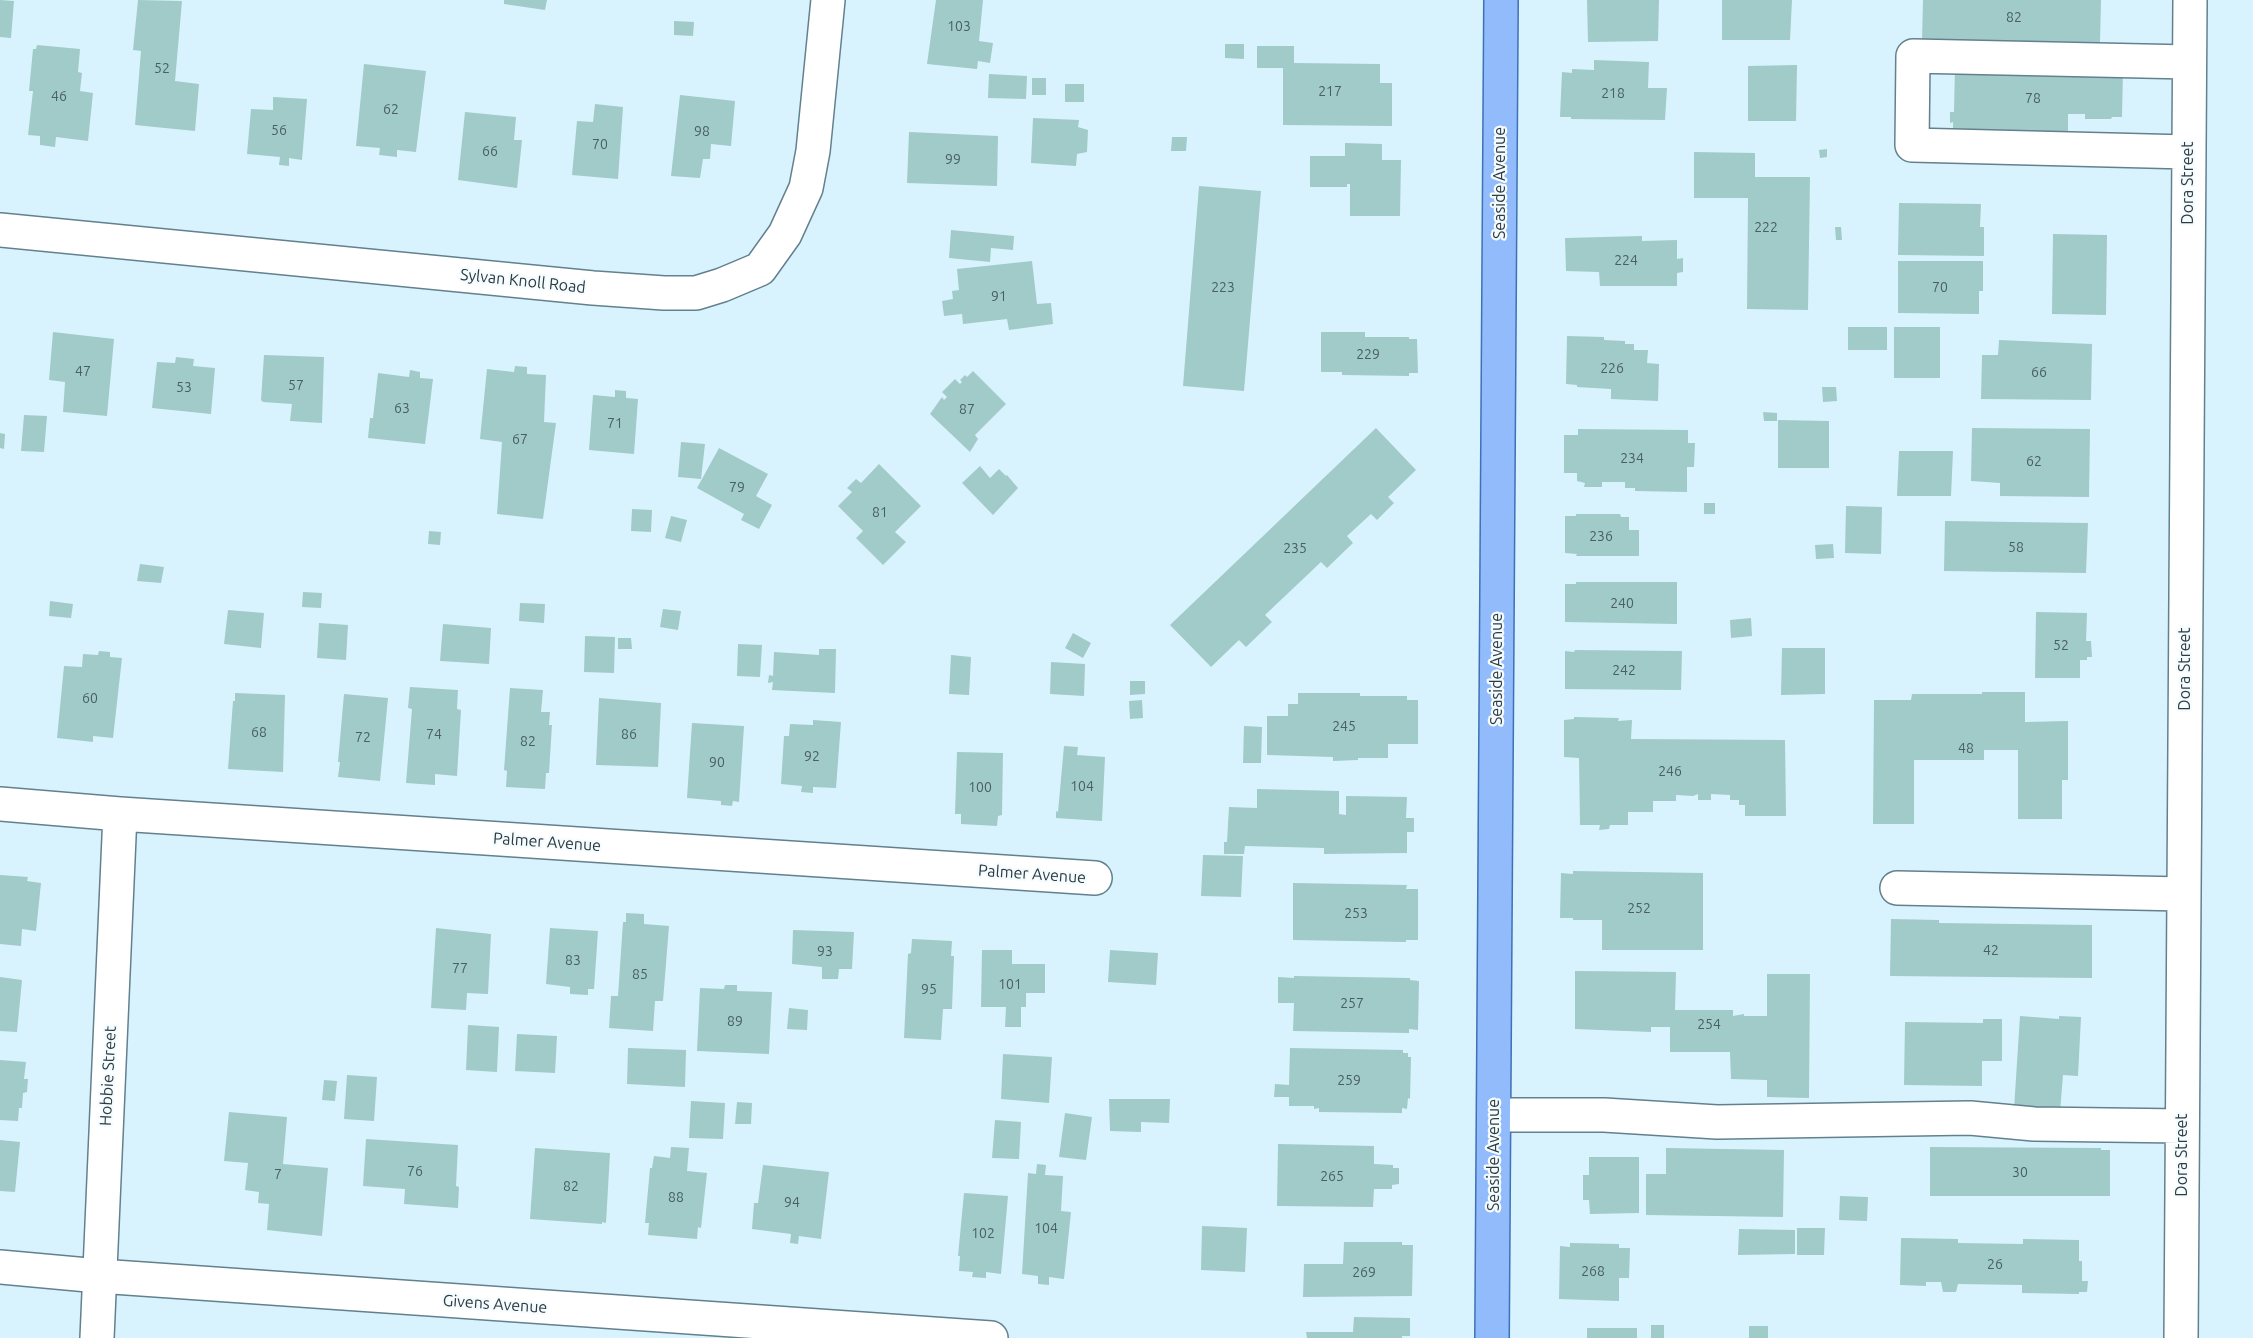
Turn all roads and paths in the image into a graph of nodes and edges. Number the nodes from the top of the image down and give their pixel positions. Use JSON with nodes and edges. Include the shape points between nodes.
{"nodes":[{"id":1,"x":828,"y":0,"type":"edge"},
{"id":2,"x":1501,"y":0,"type":"edge"},
{"id":3,"x":2190,"y":0,"type":"edge"},
{"id":4,"x":2189,"y":62,"type":"junction"},
{"id":5,"x":2188,"y":152,"type":"junction"},
{"id":6,"x":0,"y":230,"type":"edge"},
{"id":7,"x":0,"y":804,"type":"edge"},
{"id":8,"x":120,"y":814,"type":"junction"},
{"id":9,"x":1095,"y":878,"type":"dead end"},
{"id":10,"x":1897,"y":888,"type":"dead end"},
{"id":11,"x":2183,"y":894,"type":"junction"},
{"id":12,"x":1494,"y":1115,"type":"junction"},
{"id":13,"x":2182,"y":1126,"type":"junction"},
{"id":14,"x":0,"y":1267,"type":"edge"},
{"id":15,"x":99,"y":1276,"type":"junction"},
{"id":16,"x":97,"y":1338,"type":"edge"},
{"id":17,"x":991,"y":1338,"type":"edge"},
{"id":18,"x":1492,"y":1338,"type":"edge"},
{"id":19,"x":2181,"y":1338,"type":"edge"}],
"edges":[{"from":1,"to":6,"type":"street","name":"Sylvan Knoll Road","via":[[806,188],[785,234],[760,269],[696,293],[593,288]]},
{"from":2,"to":12,"type":"main road","name":"Seaside Avenue"},
{"from":3,"to":4,"type":"street","name":"Dora Street"},
{"from":4,"to":5,"type":"street","name":"Dora Street"},
{"from":4,"to":5,"type":"street","via":[[1913,56],[1912,145]]},
{"from":5,"to":11,"type":"street","name":"Dora Street"},
{"from":7,"to":8,"type":"street","name":"Palmer Avenue"},
{"from":8,"to":9,"type":"street","name":"Palmer Avenue"},
{"from":8,"to":15,"type":"street","name":"Hobbie Street"},
{"from":10,"to":11,"type":"street"},
{"from":11,"to":13,"type":"street","name":"Dora Street"},
{"from":12,"to":13,"type":"street","via":[[1717,1122],[1970,1118],[2034,1124]]},
{"from":12,"to":18,"type":"main road","name":"Seaside Avenue"},
{"from":13,"to":19,"type":"street","name":"Dora Street"},
{"from":14,"to":15,"type":"street","name":"Givens Avenue"},
{"from":15,"to":16,"type":"street","name":"Hobbie Street"},
{"from":15,"to":17,"type":"street","name":"Givens Avenue"}]}
